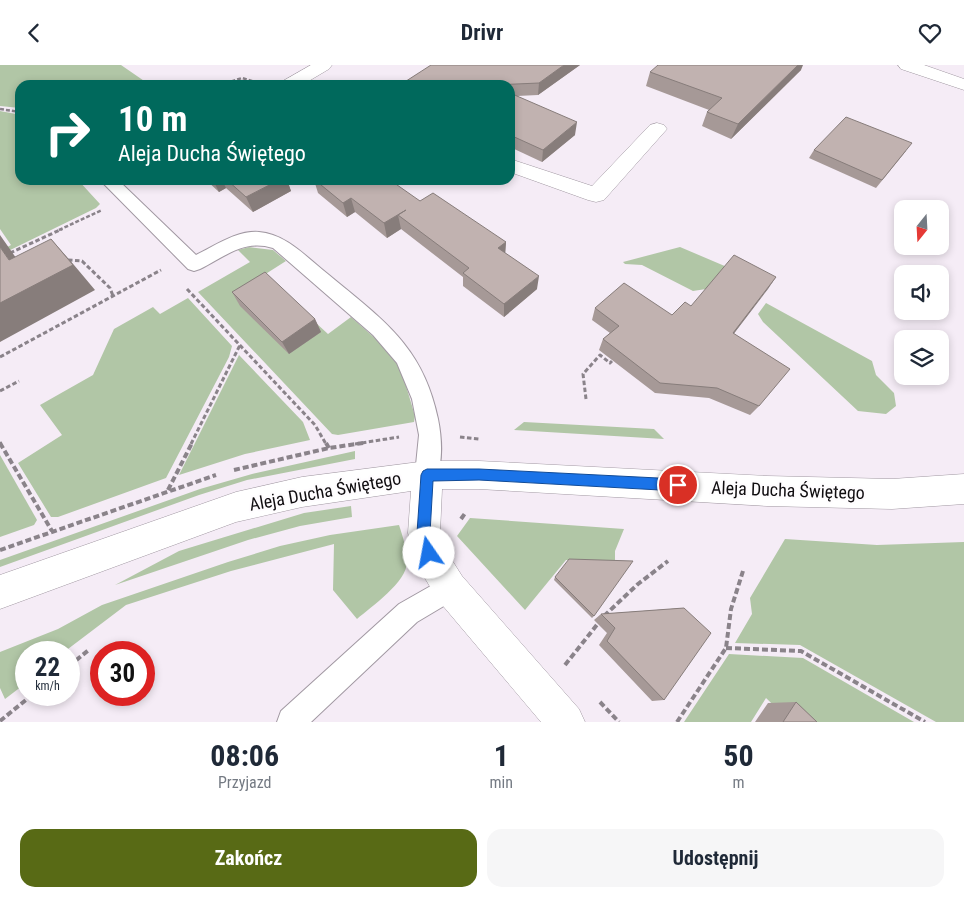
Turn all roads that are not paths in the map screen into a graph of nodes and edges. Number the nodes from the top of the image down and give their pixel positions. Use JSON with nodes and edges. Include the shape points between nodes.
{"nodes":[{"id":1,"x":323,"y":65,"type":"edge"},
{"id":2,"x":907,"y":65,"type":"edge"},
{"id":3,"x":298,"y":80,"type":"edge"},
{"id":4,"x":964,"y":85,"type":"edge"},
{"id":5,"x":657,"y":129,"type":"dead end"},
{"id":6,"x":515,"y":167,"type":"edge"},
{"id":7,"x":113,"y":185,"type":"edge"},
{"id":8,"x":427,"y":475,"type":"junction"},
{"id":9,"x":964,"y":489,"type":"edge"},
{"id":10,"x":450,"y":587,"type":"junction"},
{"id":11,"x":0,"y":592,"type":"edge"},
{"id":12,"x":291,"y":721,"type":"edge"},
{"id":13,"x":566,"y":722,"type":"edge"}],
"edges":[{"from":1,"to":3,"type":"street"},
{"from":2,"to":4,"type":"street"},
{"from":5,"to":6,"type":"street","via":[[596,195]]},
{"from":7,"to":8,"type":"lane","via":[[194,264],[244,239],[260,238],[279,244],[380,329],[404,357],[423,399],[430,435]]},
{"from":8,"to":9,"type":"street","name":"Aleja Ducha Świętego","via":[[882,494]]},
{"from":8,"to":10,"type":"street","via":[[424,533],[429,553]]},
{"from":8,"to":11,"type":"street","name":"Aleja Ducha Świętego","via":[[302,492],[236,507]]},
{"from":10,"to":12,"type":"lane","via":[[408,613]]},
{"from":10,"to":13,"type":"street"}]}
